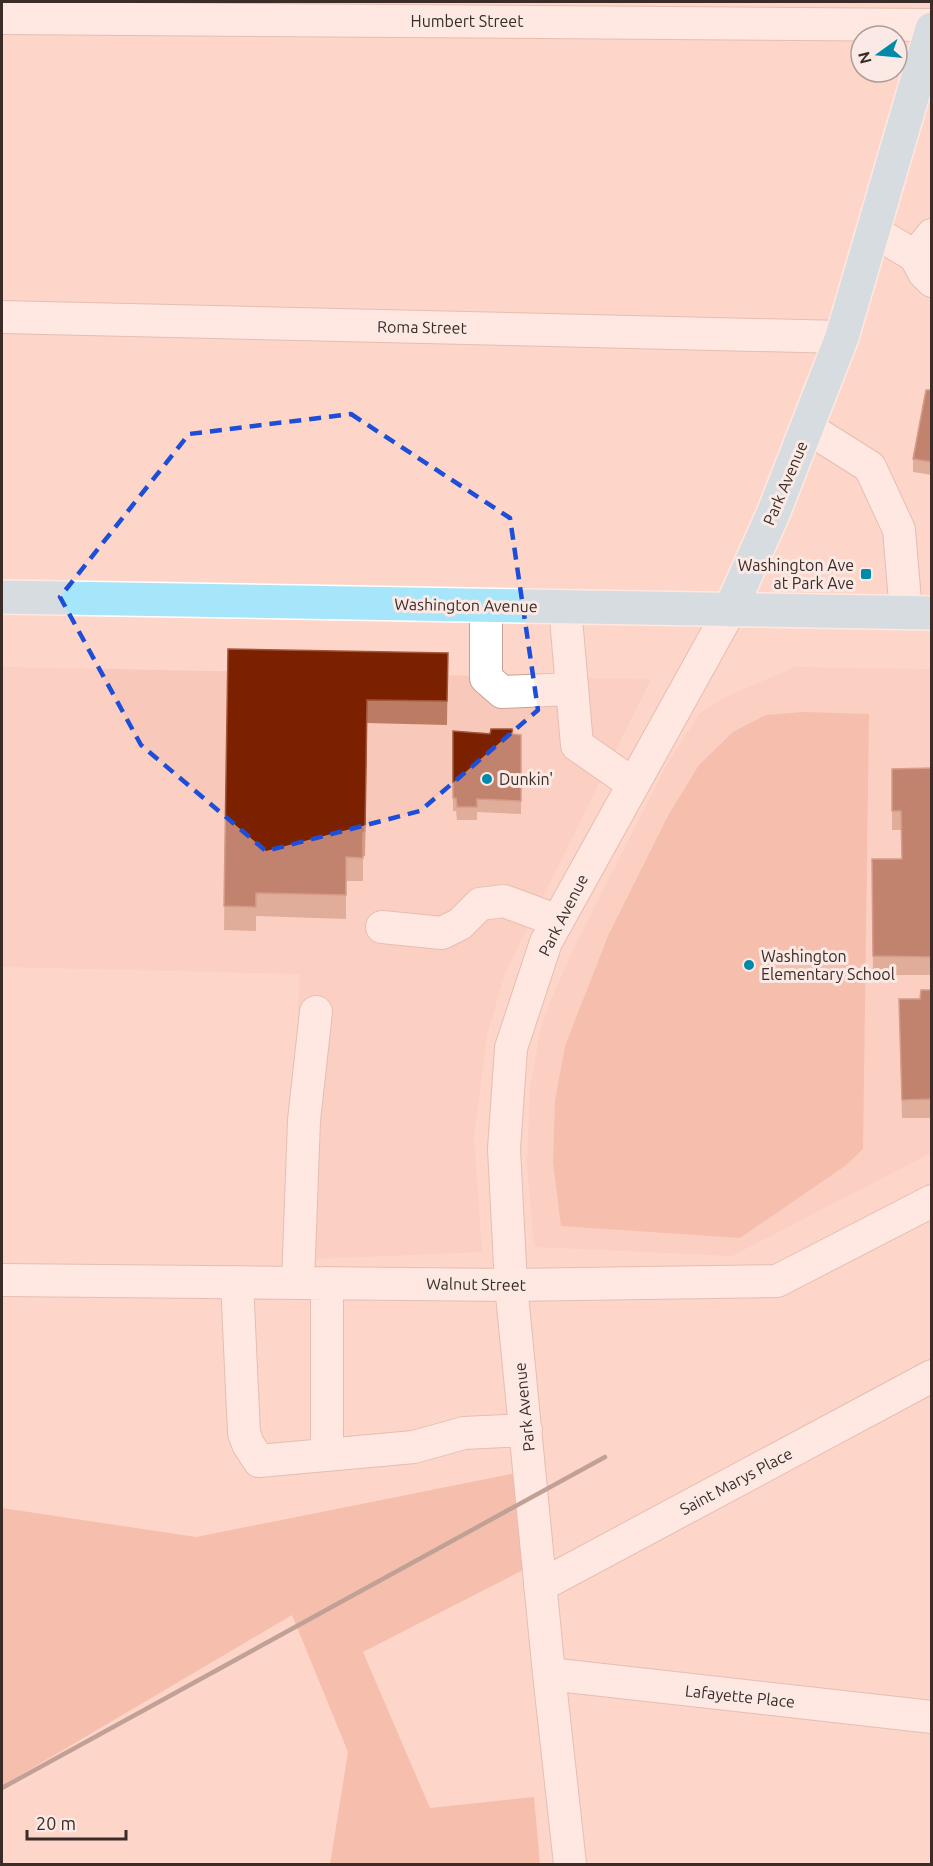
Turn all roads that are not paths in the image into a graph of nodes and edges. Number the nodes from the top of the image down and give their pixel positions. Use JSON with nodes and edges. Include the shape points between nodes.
{"nodes":[{"id":1,"x":75,"y":10,"type":"edge"},
{"id":2,"x":2,"y":18,"type":"edge"},
{"id":3,"x":932,"y":27,"type":"edge"},
{"id":4,"x":873,"y":231,"type":"junction"},
{"id":5,"x":926,"y":257,"type":"edge"},
{"id":6,"x":2,"y":317,"type":"edge"},
{"id":7,"x":842,"y":337,"type":"junction"},
{"id":8,"x":808,"y":428,"type":"junction"},
{"id":9,"x":2,"y":597,"type":"edge"},
{"id":10,"x":486,"y":606,"type":"junction"},
{"id":11,"x":566,"y":607,"type":"junction"},
{"id":12,"x":730,"y":610,"type":"junction"},
{"id":13,"x":919,"y":613,"type":"edge"},
{"id":14,"x":572,"y":689,"type":"junction"},
{"id":15,"x":633,"y":784,"type":"junction"},
{"id":16,"x":558,"y":921,"type":"junction"},
{"id":17,"x":382,"y":927,"type":"dead end"},
{"id":18,"x":316,"y":1012,"type":"dead end"},
{"id":19,"x":932,"y":1201,"type":"edge"},
{"id":20,"x":2,"y":1280,"type":"edge"},
{"id":21,"x":237,"y":1282,"type":"junction"},
{"id":22,"x":313,"y":1283,"type":"junction"},
{"id":23,"x":512,"y":1285,"type":"junction"},
{"id":24,"x":932,"y":1376,"type":"edge"},
{"id":25,"x":526,"y":1430,"type":"junction"},
{"id":26,"x":327,"y":1455,"type":"junction"},
{"id":27,"x":540,"y":1586,"type":"junction"},
{"id":28,"x":549,"y":1674,"type":"junction"},
{"id":29,"x":932,"y":1717,"type":"edge"},
{"id":30,"x":570,"y":1864,"type":"edge"}],
"edges":[{"from":1,"to":2,"type":"street","name":"Humbert Street"},
{"from":1,"to":3,"type":"street","name":"Humbert Street"},
{"from":3,"to":4,"type":"main road","name":"Park Avenue"},
{"from":4,"to":5,"type":"street"},
{"from":4,"to":7,"type":"main road","name":"Park Avenue"},
{"from":6,"to":7,"type":"street","name":"Roma Street"},
{"from":7,"to":8,"type":"main road","name":"Park Avenue"},
{"from":8,"to":12,"type":"main road","name":"Park Avenue"},
{"from":8,"to":13,"type":"street","via":[[870,467],[899,530]]},
{"from":9,"to":10,"type":"main road","name":"Washington Avenue"},
{"from":10,"to":11,"type":"main road","name":"Washington Avenue"},
{"from":10,"to":14,"type":"street","via":[[486,678],[502,692]]},
{"from":11,"to":12,"type":"main road","name":"Washington Avenue"},
{"from":11,"to":14,"type":"street"},
{"from":12,"to":13,"type":"main road","name":"Washington Avenue"},
{"from":12,"to":15,"type":"street","name":"Park Avenue"},
{"from":14,"to":15,"type":"street","via":[[577,745]]},
{"from":15,"to":16,"type":"street","name":"Park Avenue"},
{"from":16,"to":17,"type":"street","via":[[504,901],[480,904],[460,924],[442,933]]},
{"from":16,"to":23,"type":"street","name":"Park Avenue","via":[[546,942],[511,1048],[504,1149]]},
{"from":18,"to":22,"type":"street","via":[[304,1120]]},
{"from":19,"to":23,"type":"street","name":"Walnut Street","via":[[777,1281]]},
{"from":20,"to":21,"type":"street","name":"Walnut Street"},
{"from":21,"to":22,"type":"street","name":"Walnut Street"},
{"from":21,"to":26,"type":"street","via":[[244,1433],[248,1444],[259,1461]]},
{"from":22,"to":23,"type":"street","name":"Walnut Street"},
{"from":22,"to":26,"type":"street"},
{"from":23,"to":25,"type":"street","name":"Park Avenue"},
{"from":24,"to":27,"type":"street","name":"Saint Marys Place"},
{"from":25,"to":26,"type":"street","via":[[464,1433],[414,1446]]},
{"from":25,"to":27,"type":"street","name":"Park Avenue"},
{"from":27,"to":28,"type":"street","name":"Park Avenue"},
{"from":28,"to":29,"type":"street","name":"Lafayette Place"},
{"from":28,"to":30,"type":"street","name":"Park Avenue"}]}
